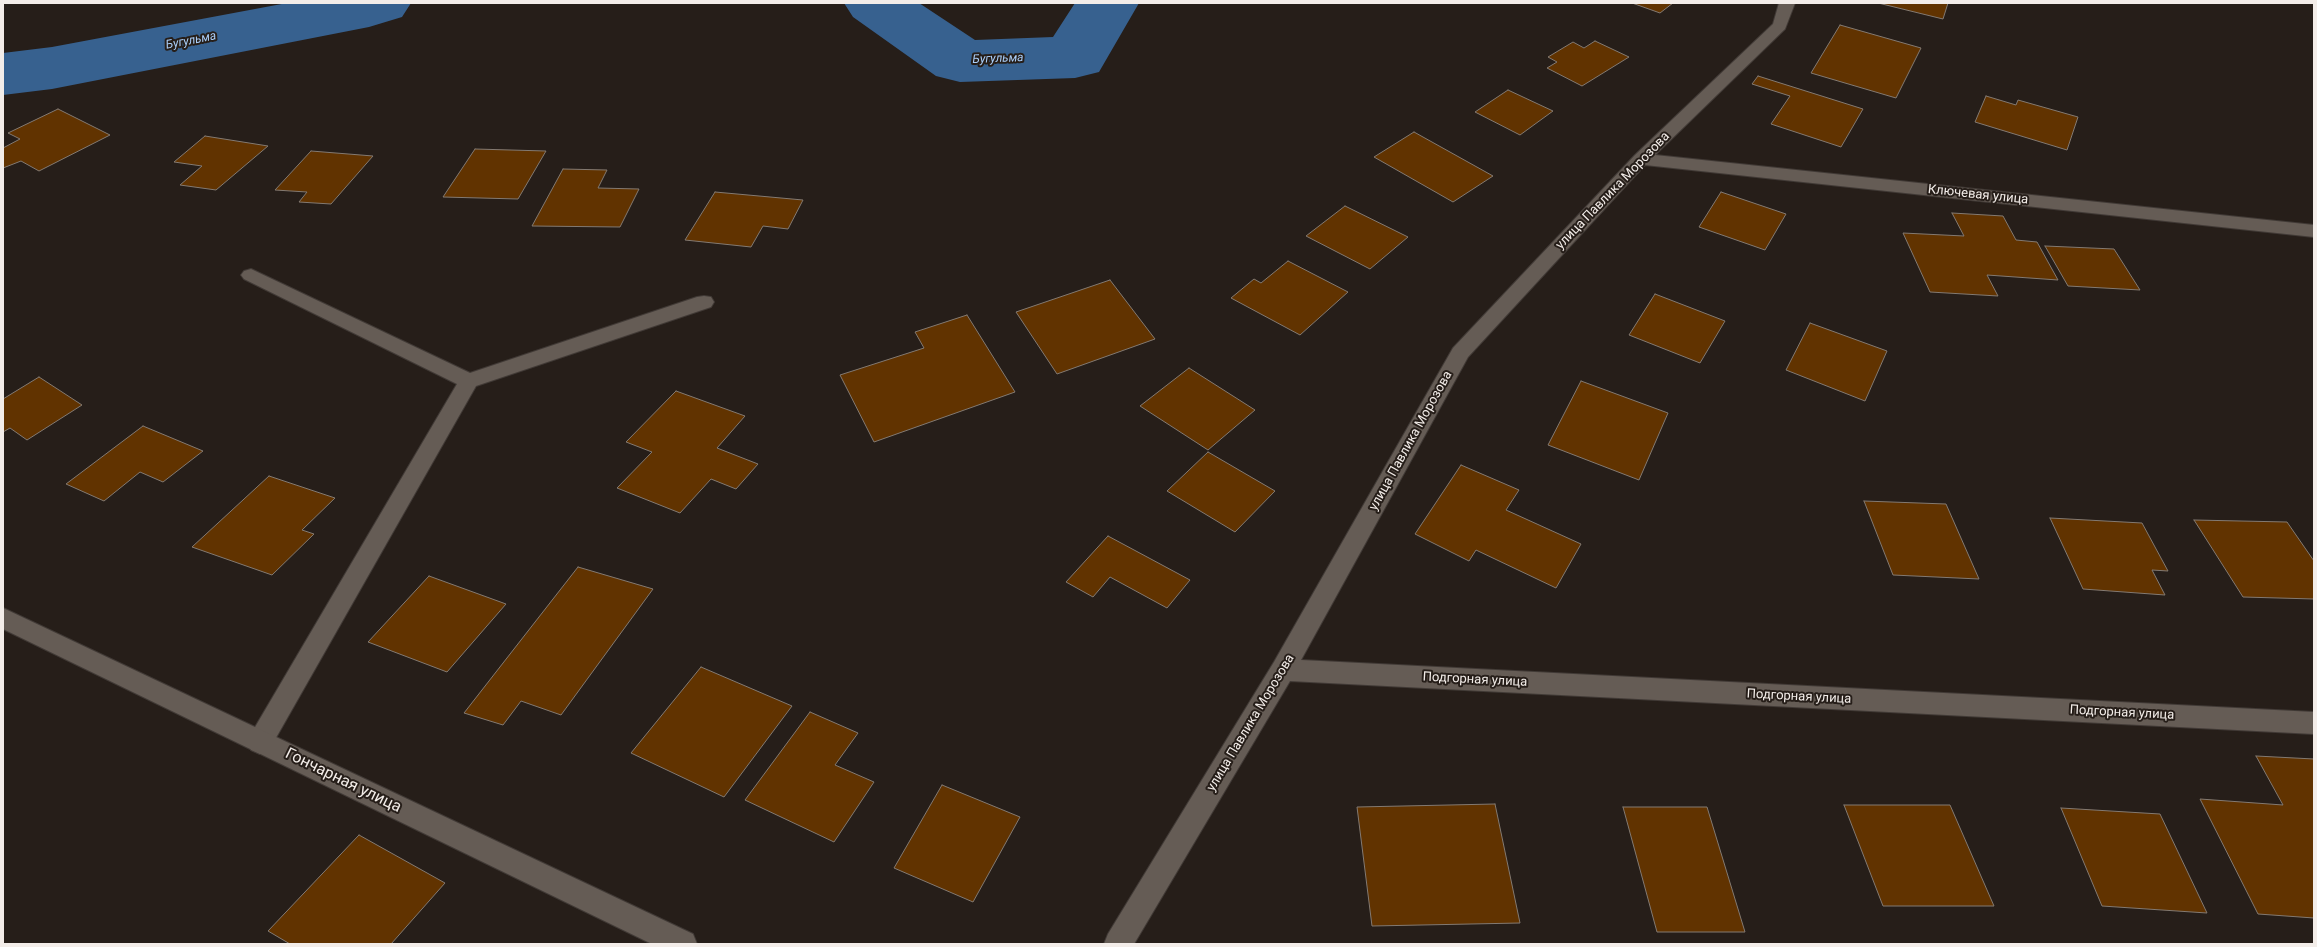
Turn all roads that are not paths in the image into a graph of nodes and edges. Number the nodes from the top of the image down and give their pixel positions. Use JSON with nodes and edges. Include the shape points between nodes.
{"nodes":[{"id":1,"x":1787,"y":3,"type":"edge"},
{"id":2,"x":1641,"y":159,"type":"junction"},
{"id":3,"x":2314,"y":231,"type":"edge"},
{"id":4,"x":251,"y":275,"type":"dead end"},
{"id":5,"x":704,"y":302,"type":"dead end"},
{"id":6,"x":469,"y":381,"type":"junction"},
{"id":7,"x":3,"y":618,"type":"edge"},
{"id":8,"x":1283,"y":670,"type":"junction"},
{"id":9,"x":2314,"y":723,"type":"edge"},
{"id":10,"x":260,"y":742,"type":"junction"},
{"id":11,"x":683,"y":944,"type":"edge"},
{"id":12,"x":1118,"y":944,"type":"edge"}],
"edges":[{"from":1,"to":2,"type":"street","name":"улица Павлика Морозова","via":[[1780,26]]},
{"from":2,"to":3,"type":"street","name":"Ключевая улица"},
{"from":2,"to":8,"type":"street","name":"улица Павлика Морозова","via":[[1460,353]]},
{"from":4,"to":6,"type":"street"},
{"from":5,"to":6,"type":"street"},
{"from":6,"to":10,"type":"street"},
{"from":7,"to":10,"type":"street","name":"Гончарная улица"},
{"from":8,"to":9,"type":"street","name":"Подгорная улица"},
{"from":8,"to":12,"type":"street","name":"улица Павлика Морозова"},
{"from":10,"to":11,"type":"street","name":"Гончарная улица"}]}
